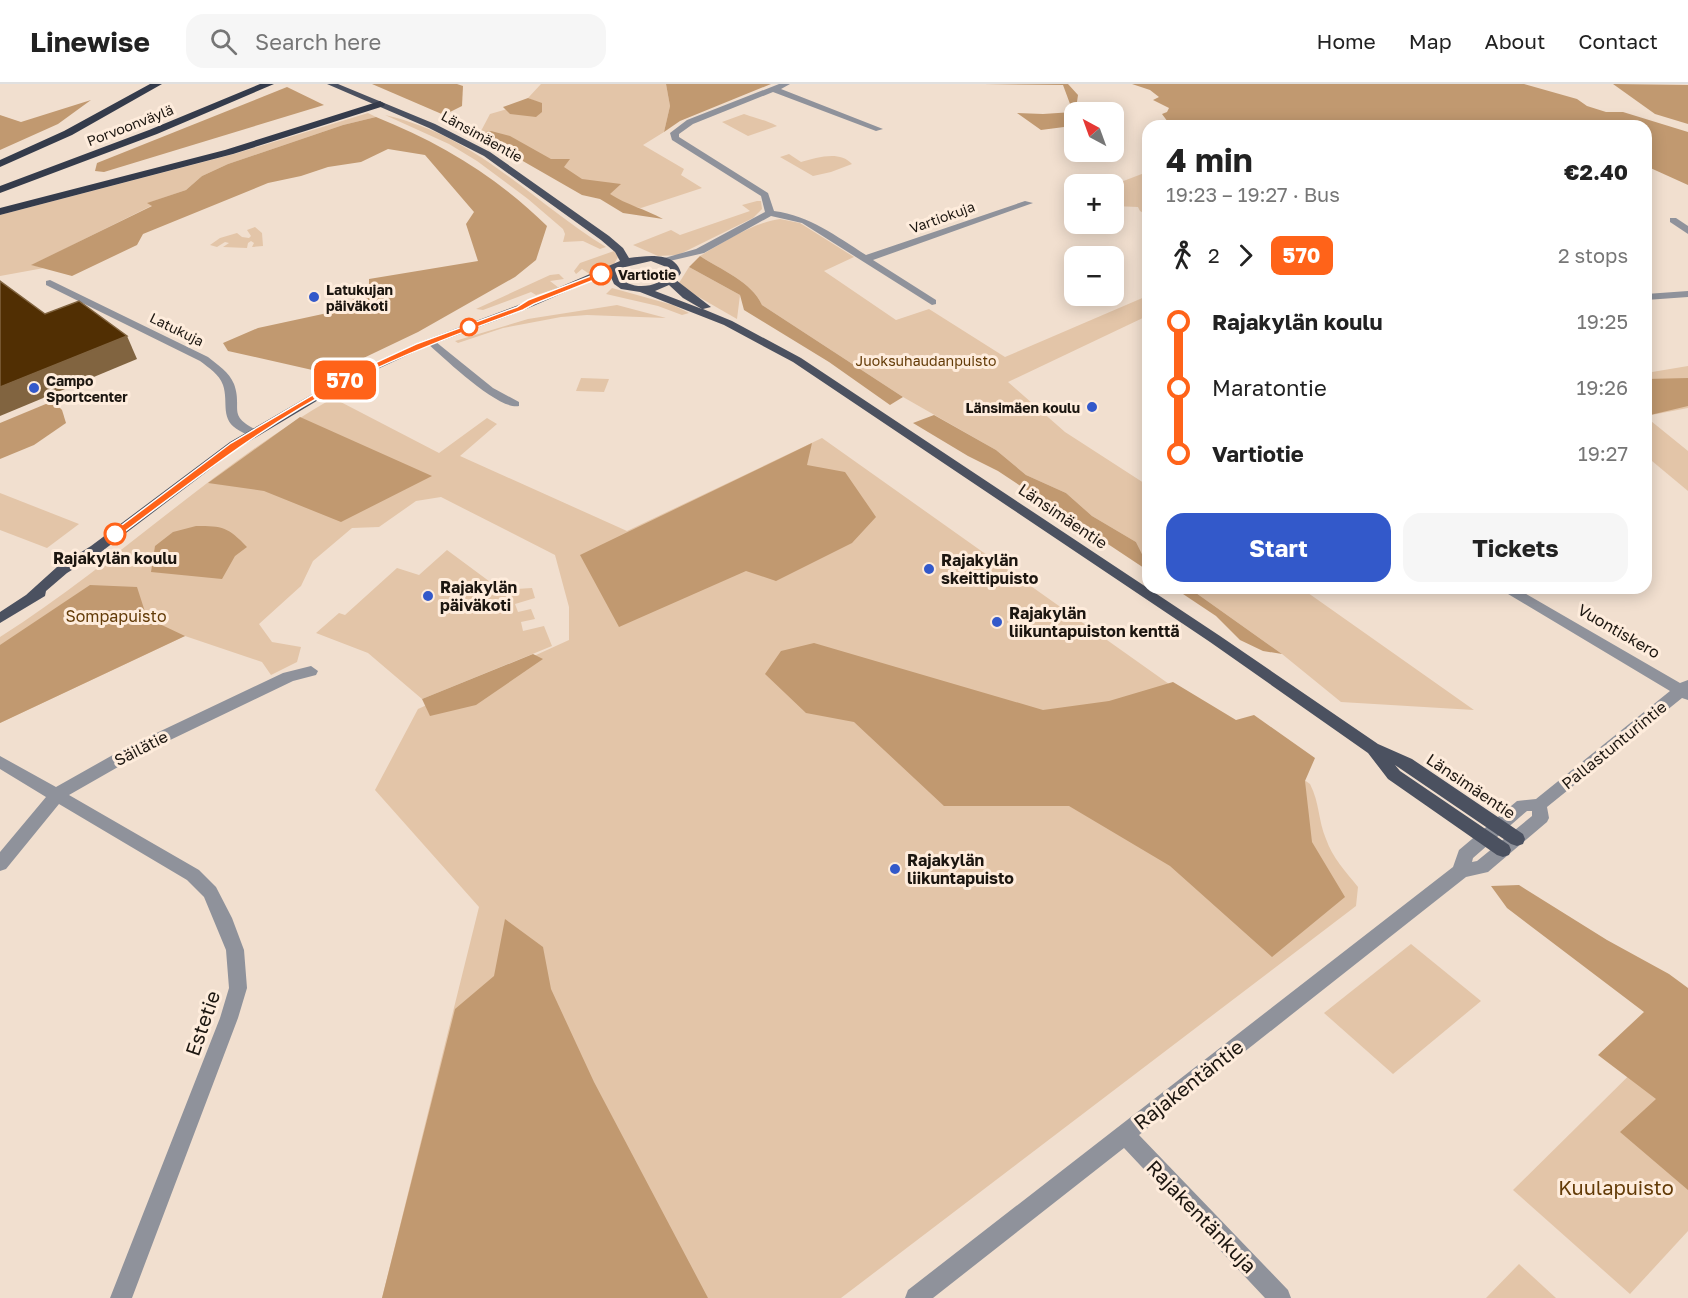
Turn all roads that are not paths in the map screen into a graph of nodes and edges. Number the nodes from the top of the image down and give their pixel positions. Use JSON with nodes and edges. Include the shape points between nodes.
{"nodes":[{"id":1,"x":157,"y":84,"type":"edge"},
{"id":2,"x":239,"y":84,"type":"edge"},
{"id":3,"x":269,"y":84,"type":"edge"},
{"id":4,"x":331,"y":84,"type":"edge"},
{"id":5,"x":786,"y":84,"type":"edge"},
{"id":6,"x":773,"y":89,"type":"junction"},
{"id":7,"x":380,"y":104,"type":"junction"},
{"id":8,"x":176,"y":110,"type":"dead end"},
{"id":9,"x":879,"y":129,"type":"dead end"},
{"id":10,"x":103,"y":139,"type":"dead end"},
{"id":11,"x":62,"y":154,"type":"dead end"},
{"id":12,"x":0,"y":164,"type":"edge"},
{"id":13,"x":0,"y":190,"type":"edge"},
{"id":14,"x":1028,"y":203,"type":"dead end"},
{"id":15,"x":0,"y":212,"type":"edge"},
{"id":16,"x":770,"y":213,"type":"junction"},
{"id":17,"x":1673,"y":220,"type":"dead end"},
{"id":18,"x":1688,"y":231,"type":"edge"},
{"id":19,"x":605,"y":238,"type":"junction"},
{"id":20,"x":700,"y":251,"type":"junction"},
{"id":21,"x":651,"y":258,"type":"junction"},
{"id":22,"x":865,"y":259,"type":"junction"},
{"id":23,"x":665,"y":261,"type":"junction"},
{"id":24,"x":626,"y":262,"type":"junction"},
{"id":25,"x":616,"y":268,"type":"junction"},
{"id":26,"x":673,"y":277,"type":"junction"},
{"id":27,"x":50,"y":283,"type":"dead end"},
{"id":28,"x":619,"y":284,"type":"junction"},
{"id":29,"x":638,"y":288,"type":"junction"},
{"id":30,"x":1688,"y":294,"type":"edge"},
{"id":31,"x":1652,"y":297,"type":"edge"},
{"id":32,"x":932,"y":302,"type":"dead end"},
{"id":33,"x":520,"y":308,"type":"junction"},
{"id":34,"x":728,"y":323,"type":"junction"},
{"id":35,"x":431,"y":341,"type":"junction"},
{"id":36,"x":515,"y":404,"type":"dead end"},
{"id":37,"x":253,"y":433,"type":"junction"},
{"id":38,"x":1142,"y":590,"type":"edge"},
{"id":39,"x":1148,"y":594,"type":"edge"},
{"id":40,"x":1516,"y":594,"type":"edge"},
{"id":41,"x":0,"y":618,"type":"edge"},
{"id":42,"x":311,"y":671,"type":"dead end"},
{"id":43,"x":1686,"y":690,"type":"edge"},
{"id":44,"x":1372,"y":748,"type":"junction"},
{"id":45,"x":0,"y":762,"type":"edge"},
{"id":46,"x":57,"y":795,"type":"junction"},
{"id":47,"x":1539,"y":805,"type":"junction"},
{"id":48,"x":1499,"y":826,"type":"junction"},
{"id":49,"x":1485,"y":838,"type":"junction"},
{"id":50,"x":1517,"y":839,"type":"junction"},
{"id":51,"x":1503,"y":850,"type":"junction"},
{"id":52,"x":0,"y":864,"type":"edge"},
{"id":53,"x":1461,"y":871,"type":"junction"},
{"id":54,"x":1124,"y":1134,"type":"junction"},
{"id":55,"x":121,"y":1298,"type":"edge"},
{"id":56,"x":916,"y":1298,"type":"edge"},
{"id":57,"x":1280,"y":1298,"type":"edge"}],
"edges":[{"from":1,"to":12,"type":"highway","via":[[68,133]]},
{"from":2,"to":8,"type":"highway","name":"Porvoonväylä"},
{"from":3,"to":13,"type":"highway","name":"Porvoonväylä"},
{"from":4,"to":7,"type":"main road","name":"Länsimäentie"},
{"from":5,"to":6,"type":"street"},
{"from":6,"to":9,"type":"street"},
{"from":6,"to":16,"type":"street","via":[[690,122],[674,133],[675,138],[765,195]]},
{"from":7,"to":15,"type":"highway","via":[[229,152]]},
{"from":7,"to":19,"type":"main road","name":"Länsimäentie","via":[[487,154]]},
{"from":10,"to":11,"type":"highway","name":"Porvoonväylä"},
{"from":14,"to":22,"type":"street","name":"Vartiokuja"},
{"from":16,"to":20,"type":"street"},
{"from":16,"to":22,"type":"street","via":[[805,221]]},
{"from":17,"to":18,"type":"street"},
{"from":19,"to":21,"type":"main road","name":"Länsimäentie"},
{"from":19,"to":24,"type":"main road","name":"Länsimäentie"},
{"from":20,"to":23,"type":"street"},
{"from":20,"to":26,"type":"street"},
{"from":21,"to":23,"type":"main road"},
{"from":21,"to":24,"type":"main road"},
{"from":22,"to":32,"type":"street"},
{"from":23,"to":26,"type":"main road","name":"Länsimäentie","via":[[674,266]]},
{"from":24,"to":25,"type":"main road"},
{"from":25,"to":28,"type":"main road","via":[[613,275]]},
{"from":25,"to":33,"type":"main road"},
{"from":26,"to":29,"type":"main road","via":[[656,287]]},
{"from":26,"to":34,"type":"main road","name":"Länsimäentie","via":[[687,296]]},
{"from":27,"to":37,"type":"street","name":"Latukuja","via":[[204,359],[223,374],[228,384],[233,423]]},
{"from":28,"to":29,"type":"main road"},
{"from":28,"to":33,"type":"main road","via":[[600,286],[537,307]]},
{"from":29,"to":34,"type":"main road","name":"Länsimäentie"},
{"from":30,"to":31,"type":"street"},
{"from":33,"to":35,"type":"main road"},
{"from":34,"to":38,"type":"main road","name":"Länsimäentie","via":[[797,360]]},
{"from":35,"to":36,"type":"street","via":[[489,390]]},
{"from":35,"to":37,"type":"main road","via":[[341,382]]},
{"from":37,"to":41,"type":"main road","via":[[96,549],[86,562]]},
{"from":39,"to":44,"type":"main road","name":"Länsimäentie"},
{"from":40,"to":43,"type":"street","name":"Vuontiskero"},
{"from":42,"to":46,"type":"street","name":"Säilätie","via":[[288,677],[133,751]]},
{"from":43,"to":47,"type":"street","name":"Pallastunturintie"},
{"from":44,"to":48,"type":"main road","name":"Länsimäentie","via":[[1406,763]]},
{"from":44,"to":49,"type":"main road","name":"Länsimäentie","via":[[1394,775]]},
{"from":45,"to":46,"type":"street","name":"Estetie"},
{"from":46,"to":52,"type":"street","name":"Säilätie"},
{"from":46,"to":55,"type":"street","name":"Estetie","via":[[193,874],[210,892],[235,950],[238,988],[230,1018]]},
{"from":47,"to":48,"type":"street","name":"Pallastunturintie","via":[[1523,806]]},
{"from":47,"to":50,"type":"street","name":"Pallastunturintie","via":[[1541,818]]},
{"from":48,"to":49,"type":"street","name":"Pallastunturintie"},
{"from":48,"to":50,"type":"main road","name":"Länsimäentie"},
{"from":49,"to":51,"type":"main road","name":"Länsimäentie"},
{"from":49,"to":53,"type":"street","name":"Rajakentäntie","via":[[1465,855]]},
{"from":50,"to":51,"type":"street","name":"Pallastunturintie"},
{"from":51,"to":53,"type":"street","name":"Rajakentäntie","via":[[1482,867]]},
{"from":53,"to":54,"type":"street","name":"Rajakentäntie"},
{"from":54,"to":56,"type":"street","name":"Rajakentäntie"},
{"from":54,"to":57,"type":"street","name":"Rajakentänkuja"}]}
